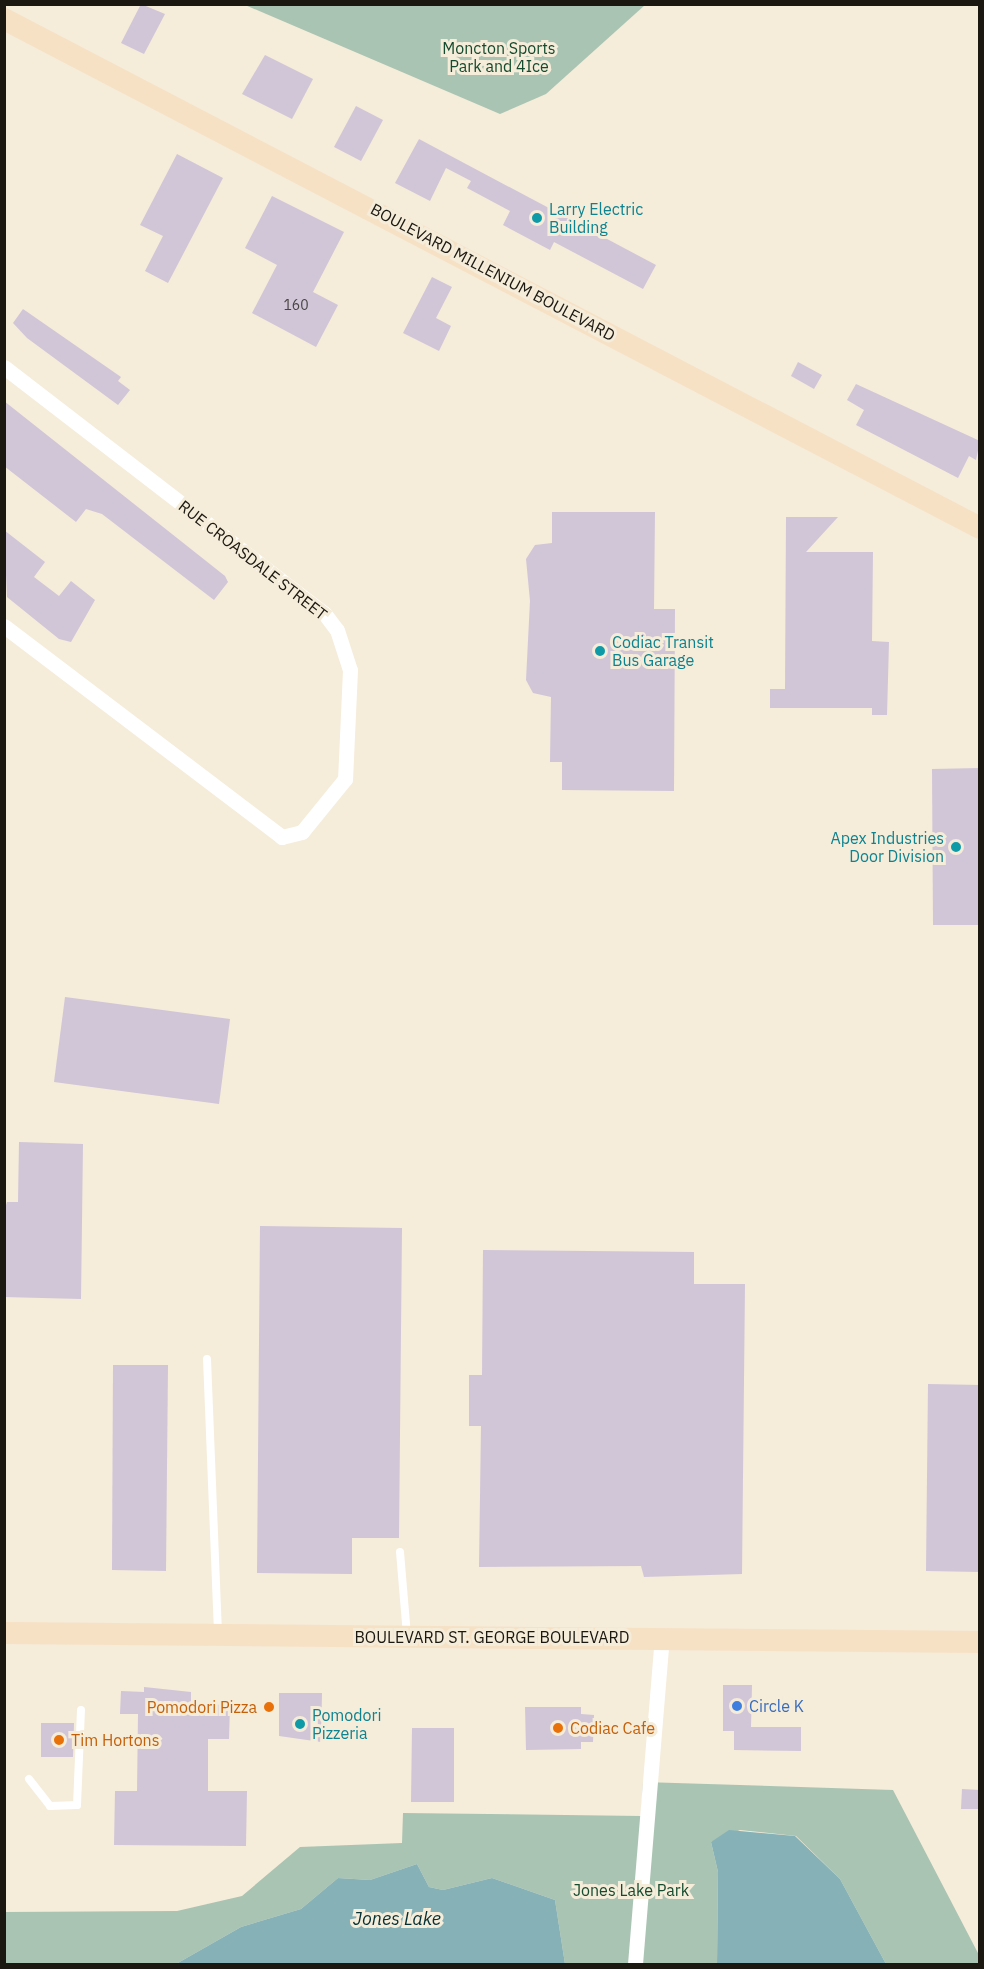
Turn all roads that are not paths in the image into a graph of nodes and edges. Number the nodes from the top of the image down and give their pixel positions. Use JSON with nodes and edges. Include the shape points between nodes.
{"nodes":[{"id":1,"x":4,"y":19,"type":"edge"},
{"id":2,"x":4,"y":367,"type":"edge"},
{"id":3,"x":980,"y":528,"type":"edge"},
{"id":4,"x":4,"y":626,"type":"edge"},
{"id":5,"x":207,"y":1359,"type":"dead end"},
{"id":6,"x":400,"y":1552,"type":"dead end"},
{"id":7,"x":4,"y":1633,"type":"edge"},
{"id":8,"x":219,"y":1635,"type":"junction"},
{"id":9,"x":407,"y":1636,"type":"junction"},
{"id":10,"x":662,"y":1638,"type":"junction"},
{"id":11,"x":980,"y":1642,"type":"edge"},
{"id":12,"x":81,"y":1710,"type":"dead end"},
{"id":13,"x":29,"y":1779,"type":"dead end"},
{"id":14,"x":635,"y":1965,"type":"edge"}],
"edges":[{"from":1,"to":3,"type":"main road","name":"BOULEVARD MILLENIUM BOULEVARD"},
{"from":2,"to":4,"type":"street","name":"RUE CROASDALE STREET","via":[[324,613],[338,630],[350,670],[349,768],[339,791],[302,832],[282,837]]},
{"from":5,"to":8,"type":"lane"},
{"from":6,"to":9,"type":"lane"},
{"from":7,"to":8,"type":"main road","name":"BOULEVARD ST. GEORGE BOULEVARD"},
{"from":8,"to":9,"type":"main road","name":"BOULEVARD ST. GEORGE BOULEVARD"},
{"from":9,"to":10,"type":"main road","name":"BOULEVARD ST. GEORGE BOULEVARD"},
{"from":10,"to":11,"type":"main road","name":"BOULEVARD ST. GEORGE BOULEVARD"},
{"from":10,"to":14,"type":"street"},
{"from":12,"to":13,"type":"lane","via":[[77,1805],[50,1806]]}]}
